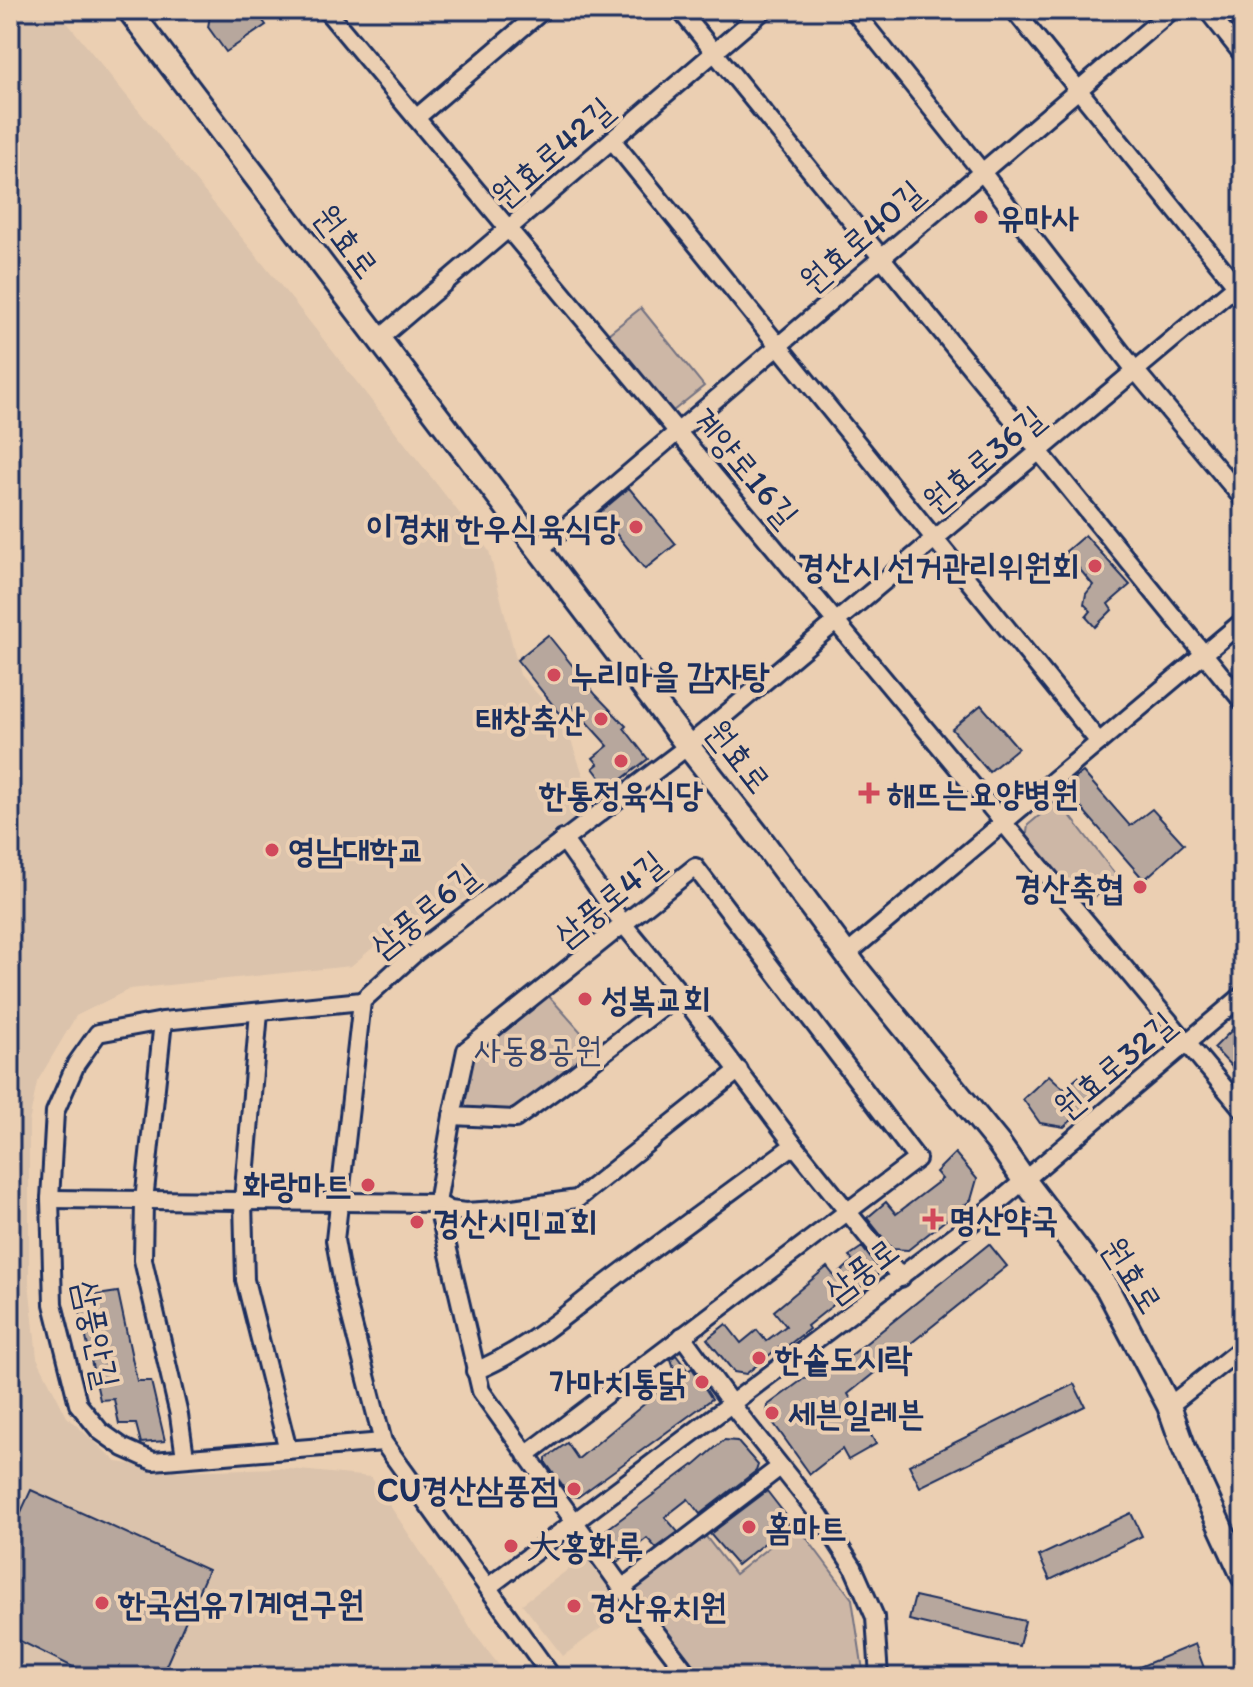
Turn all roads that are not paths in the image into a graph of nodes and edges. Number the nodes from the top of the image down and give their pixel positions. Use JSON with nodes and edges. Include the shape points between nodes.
{"nodes":[{"id":1,"x":326,"y":10,"type":"edge"},
{"id":2,"x":543,"y":10,"type":"edge"},
{"id":3,"x":680,"y":10,"type":"edge"},
{"id":4,"x":764,"y":10,"type":"edge"},
{"id":5,"x":853,"y":10,"type":"edge"},
{"id":6,"x":1014,"y":10,"type":"edge"},
{"id":7,"x":1172,"y":10,"type":"edge"},
{"id":8,"x":1207,"y":10,"type":"edge"},
{"id":9,"x":140,"y":14,"type":"edge"},
{"id":10,"x":715,"y":52,"type":"junction"},
{"id":11,"x":1243,"y":55,"type":"edge"},
{"id":12,"x":1078,"y":90,"type":"junction"},
{"id":13,"x":416,"y":118,"type":"junction"},
{"id":14,"x":612,"y":140,"type":"junction"},
{"id":15,"x":982,"y":172,"type":"junction"},
{"id":16,"x":508,"y":229,"type":"junction"},
{"id":17,"x":882,"y":257,"type":"junction"},
{"id":18,"x":1241,"y":286,"type":"edge"},
{"id":19,"x":379,"y":339,"type":"junction"},
{"id":20,"x":779,"y":346,"type":"junction"},
{"id":21,"x":1135,"y":370,"type":"junction"},
{"id":22,"x":678,"y":432,"type":"junction"},
{"id":23,"x":1039,"y":451,"type":"junction"},
{"id":24,"x":1243,"y":499,"type":"edge"},
{"id":25,"x":935,"y":539,"type":"junction"},
{"id":26,"x":539,"y":550,"type":"junction"},
{"id":27,"x":1243,"y":621,"type":"edge"},
{"id":28,"x":836,"y":622,"type":"junction"},
{"id":29,"x":1204,"y":654,"type":"junction"},
{"id":30,"x":1243,"y":702,"type":"edge"},
{"id":31,"x":1099,"y":742,"type":"junction"},
{"id":32,"x":688,"y":746,"type":"junction"},
{"id":33,"x":1003,"y":822,"type":"junction"},
{"id":34,"x":563,"y":839,"type":"junction"},
{"id":35,"x":624,"y":925,"type":"junction"},
{"id":36,"x":846,"y":955,"type":"junction"},
{"id":37,"x":680,"y":993,"type":"junction"},
{"id":38,"x":1243,"y":995,"type":"edge"},
{"id":39,"x":362,"y":1001,"type":"junction"},
{"id":40,"x":259,"y":1012,"type":"junction"},
{"id":41,"x":163,"y":1021,"type":"junction"},
{"id":42,"x":1187,"y":1042,"type":"junction"},
{"id":43,"x":739,"y":1070,"type":"junction"},
{"id":44,"x":1243,"y":1110,"type":"edge"},
{"id":45,"x":452,"y":1116,"type":"junction"},
{"id":46,"x":794,"y":1145,"type":"junction"},
{"id":47,"x":1024,"y":1180,"type":"junction"},
{"id":48,"x":50,"y":1199,"type":"junction"},
{"id":49,"x":144,"y":1201,"type":"junction"},
{"id":50,"x":243,"y":1201,"type":"junction"},
{"id":51,"x":340,"y":1202,"type":"junction"},
{"id":52,"x":437,"y":1203,"type":"junction"},
{"id":53,"x":848,"y":1212,"type":"junction"},
{"id":54,"x":901,"y":1278,"type":"junction"},
{"id":55,"x":682,"y":1336,"type":"junction"},
{"id":56,"x":1243,"y":1347,"type":"edge"},
{"id":57,"x":475,"y":1371,"type":"junction"},
{"id":58,"x":732,"y":1405,"type":"junction"},
{"id":59,"x":1169,"y":1406,"type":"junction"},
{"id":60,"x":383,"y":1442,"type":"junction"},
{"id":61,"x":288,"y":1450,"type":"junction"},
{"id":62,"x":526,"y":1455,"type":"junction"},
{"id":63,"x":185,"y":1457,"type":"junction"},
{"id":64,"x":780,"y":1467,"type":"junction"},
{"id":65,"x":574,"y":1521,"type":"junction"},
{"id":66,"x":1243,"y":1576,"type":"edge"},
{"id":67,"x":488,"y":1587,"type":"junction"},
{"id":68,"x":622,"y":1588,"type":"junction"},
{"id":69,"x":552,"y":1677,"type":"edge"},
{"id":70,"x":690,"y":1677,"type":"edge"},
{"id":71,"x":879,"y":1677,"type":"edge"}],
"edges":[{"from":1,"to":13,"type":"street","name":"계양로16길"},
{"from":2,"to":13,"type":"street"},
{"from":3,"to":10,"type":"street"},
{"from":4,"to":10,"type":"street","name":"원효로42길"},
{"from":5,"to":15,"type":"street"},
{"from":6,"to":12,"type":"street"},
{"from":7,"to":12,"type":"street","name":"원효로40길"},
{"from":8,"to":11,"type":"street"},
{"from":9,"to":19,"type":"main road","name":"원효로"},
{"from":10,"to":14,"type":"street","name":"원효로42길"},
{"from":10,"to":17,"type":"street"},
{"from":12,"to":15,"type":"street","name":"원효로40길"},
{"from":12,"to":18,"type":"street"},
{"from":13,"to":16,"type":"street","name":"계양로16길"},
{"from":14,"to":16,"type":"street","name":"원효로42길"},
{"from":14,"to":20,"type":"street"},
{"from":15,"to":17,"type":"street","name":"원효로40길"},
{"from":15,"to":21,"type":"street"},
{"from":16,"to":19,"type":"street","name":"원효로42길"},
{"from":16,"to":22,"type":"street","name":"계양로16길"},
{"from":17,"to":20,"type":"street","name":"원효로40길"},
{"from":17,"to":23,"type":"street"},
{"from":18,"to":21,"type":"street","name":"원효로36길"},
{"from":19,"to":26,"type":"main road","name":"원효로"},
{"from":20,"to":22,"type":"street","name":"원효로40길"},
{"from":20,"to":25,"type":"street"},
{"from":21,"to":23,"type":"street","name":"원효로36길"},
{"from":21,"to":24,"type":"street"},
{"from":22,"to":26,"type":"street","name":"원효로40길"},
{"from":22,"to":28,"type":"street","name":"계양로16길"},
{"from":23,"to":25,"type":"street","name":"원효로36길"},
{"from":23,"to":29,"type":"street"},
{"from":25,"to":28,"type":"street","name":"원효로36길"},
{"from":25,"to":31,"type":"street"},
{"from":26,"to":32,"type":"main road","name":"원효로"},
{"from":27,"to":29,"type":"street"},
{"from":28,"to":32,"type":"street","name":"원효로36길"},
{"from":28,"to":33,"type":"street","name":"계양로16길"},
{"from":29,"to":30,"type":"street"},
{"from":29,"to":31,"type":"street"},
{"from":31,"to":33,"type":"street"},
{"from":32,"to":34,"type":"street","name":"삼풍로6길"},
{"from":32,"to":36,"type":"main road","name":"원효로"},
{"from":33,"to":36,"type":"street"},
{"from":33,"to":42,"type":"street","name":"계양로16길"},
{"from":34,"to":35,"type":"street"},
{"from":34,"to":39,"type":"street","name":"삼풍로6길","via":[[415,953]]},
{"from":35,"to":37,"type":"street"},
{"from":35,"to":45,"type":"street","name":"삼풍로4길","via":[[466,1050]]},
{"from":35,"to":53,"type":"street","name":"삼풍로4길","via":[[695,867],[917,1159]]},
{"from":36,"to":47,"type":"main road","name":"원효로"},
{"from":37,"to":43,"type":"street"},
{"from":37,"to":45,"type":"street","via":[[515,1119]]},
{"from":38,"to":42,"type":"street","name":"원효로32길"},
{"from":39,"to":40,"type":"street","name":"삼풍안길"},
{"from":39,"to":51,"type":"street","name":"삼풍로6길"},
{"from":40,"to":41,"type":"street","name":"삼풍안길"},
{"from":40,"to":50,"type":"street"},
{"from":41,"to":48,"type":"street","name":"삼풍안길","via":[[98,1033],[76,1064],[55,1112]]},
{"from":41,"to":49,"type":"street","name":"삼풍안길"},
{"from":42,"to":44,"type":"street","name":"계양로16길"},
{"from":42,"to":47,"type":"street","name":"원효로32길"},
{"from":43,"to":46,"type":"street"},
{"from":43,"to":52,"type":"street","via":[[577,1199],[465,1212]]},
{"from":45,"to":52,"type":"street","name":"삼풍로4길"},
{"from":46,"to":53,"type":"street"},
{"from":46,"to":57,"type":"street","via":[[552,1327]]},
{"from":47,"to":54,"type":"street","name":"삼풍로"},
{"from":47,"to":59,"type":"main road","name":"원효로","via":[[1107,1288]]},
{"from":48,"to":49,"type":"street"},
{"from":48,"to":63,"type":"street","name":"삼풍안길","via":[[53,1304],[78,1404],[100,1431],[124,1448],[153,1461]]},
{"from":49,"to":50,"type":"street"},
{"from":49,"to":63,"type":"street","name":"삼풍안길","via":[[143,1260]]},
{"from":50,"to":51,"type":"street"},
{"from":50,"to":61,"type":"street","via":[[245,1280]]},
{"from":51,"to":52,"type":"street"},
{"from":51,"to":60,"type":"street","name":"삼풍로6길","via":[[335,1240]]},
{"from":52,"to":57,"type":"street","name":"삼풍로4길"},
{"from":53,"to":54,"type":"street"},
{"from":53,"to":55,"type":"street"},
{"from":54,"to":58,"type":"street","name":"삼풍로"},
{"from":55,"to":58,"type":"street"},
{"from":55,"to":62,"type":"street"},
{"from":56,"to":59,"type":"street"},
{"from":57,"to":62,"type":"street","name":"삼풍로4길","via":[[481,1391]]},
{"from":58,"to":64,"type":"street"},
{"from":58,"to":65,"type":"street","name":"삼풍로"},
{"from":59,"to":66,"type":"main road","name":"원효로"},
{"from":60,"to":61,"type":"street","name":"삼풍안길"},
{"from":60,"to":67,"type":"street","name":"삼풍로6길"},
{"from":61,"to":63,"type":"street","name":"삼풍안길"},
{"from":62,"to":65,"type":"street","name":"삼풍로4길"},
{"from":64,"to":68,"type":"street"},
{"from":64,"to":71,"type":"street","via":[[853,1567],[875,1617]]},
{"from":65,"to":67,"type":"street","name":"삼풍로"},
{"from":65,"to":68,"type":"street"},
{"from":67,"to":69,"type":"street","name":"삼풍로6길"},
{"from":68,"to":70,"type":"street"}]}
